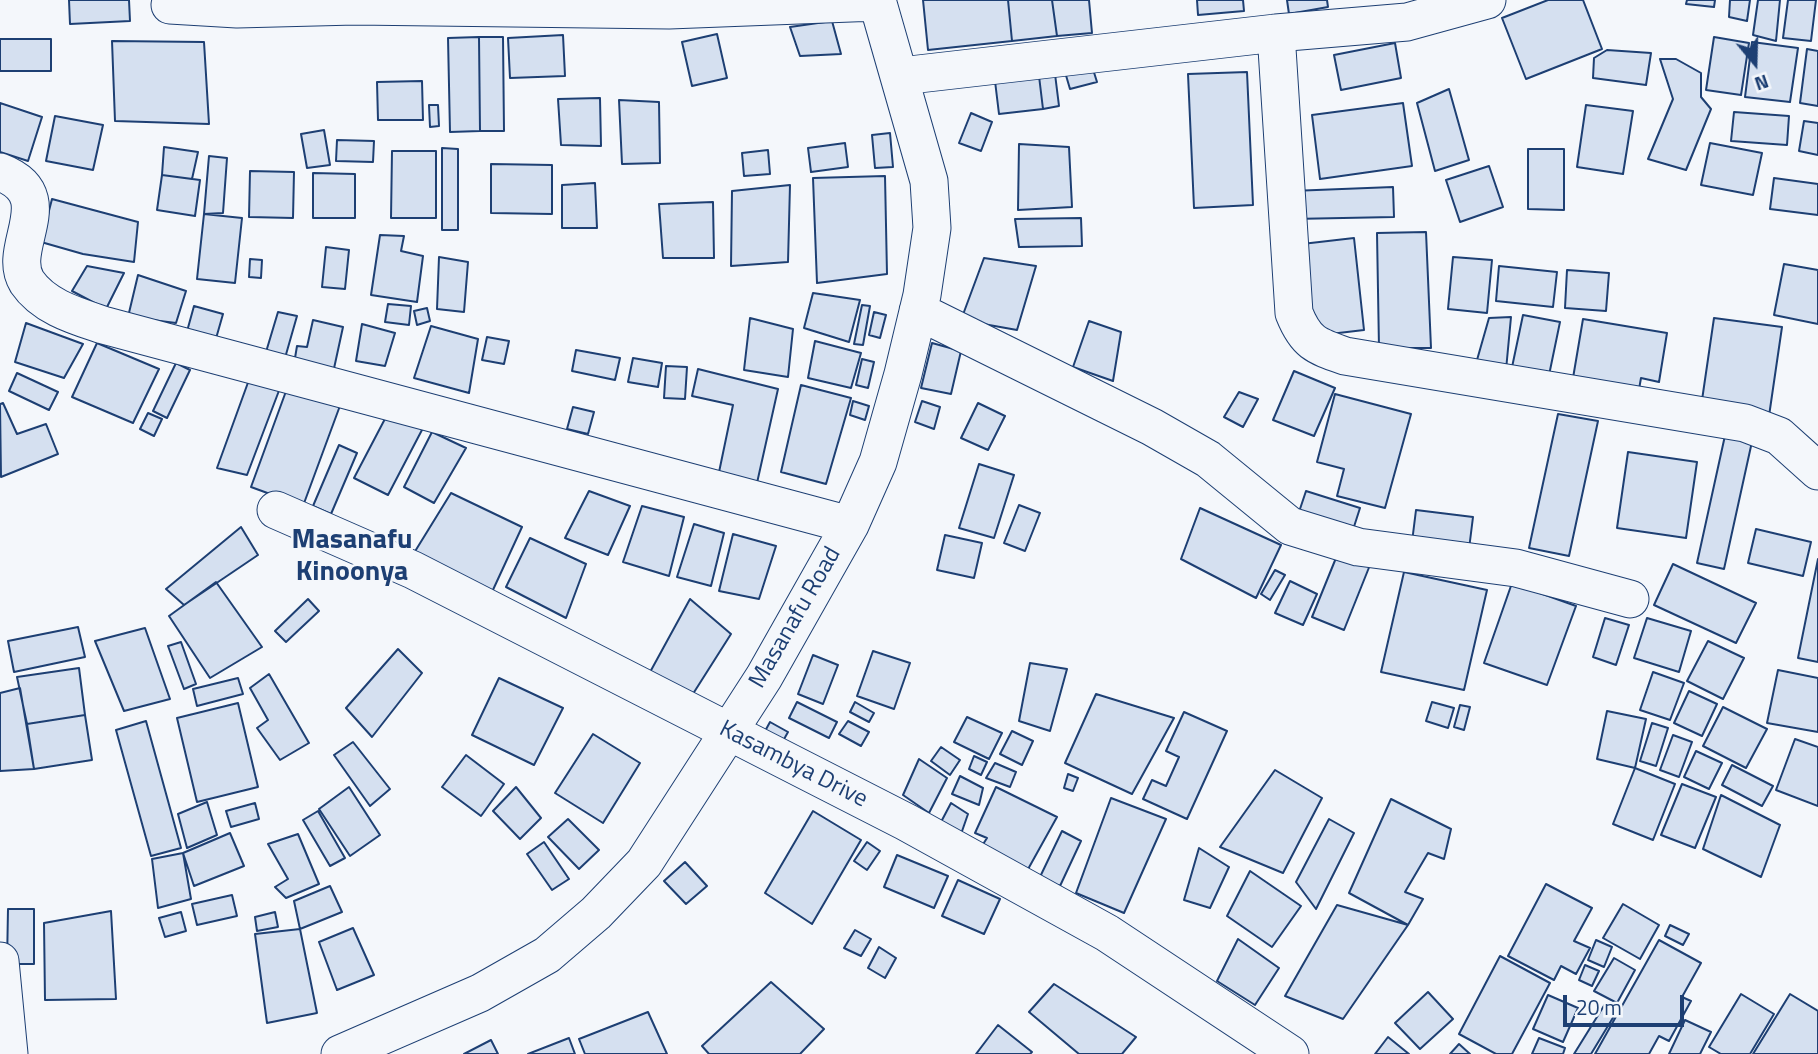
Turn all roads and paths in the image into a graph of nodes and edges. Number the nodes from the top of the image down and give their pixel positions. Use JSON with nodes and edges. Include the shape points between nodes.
{"nodes":[{"id":1,"x":1487,"y":0,"type":"edge"},
{"id":2,"x":877,"y":1,"type":"edge"},
{"id":3,"x":170,"y":5,"type":"dead end"},
{"id":4,"x":1276,"y":33,"type":"junction"},
{"id":5,"x":901,"y":76,"type":"junction"},
{"id":6,"x":0,"y":172,"type":"edge"},
{"id":7,"x":918,"y":311,"type":"junction"},
{"id":8,"x":1818,"y":471,"type":"edge"},
{"id":9,"x":276,"y":510,"type":"dead end"},
{"id":10,"x":850,"y":525,"type":"junction"},
{"id":11,"x":1630,"y":599,"type":"dead end"},
{"id":12,"x":729,"y":733,"type":"junction"},
{"id":13,"x":0,"y":961,"type":"edge"},
{"id":14,"x":362,"y":1050,"type":"edge"},
{"id":15,"x":9,"y":1054,"type":"edge"},
{"id":16,"x":1290,"y":1054,"type":"edge"}],
"edges":[{"from":1,"to":4,"type":"street","via":[[1408,22]]},
{"from":2,"to":3,"type":"street","via":[[669,10]]},
{"from":2,"to":5,"type":"street","name":"Masanafu Road"},
{"from":4,"to":5,"type":"street"},
{"from":4,"to":8,"type":"street","via":[[1294,313],[1311,341],[1345,356],[1745,423],[1779,436]]},
{"from":5,"to":7,"type":"street","name":"Masanafu Road","via":[[929,181],[932,228]]},
{"from":6,"to":10,"type":"street","via":[[16,178],[27,190],[26,280],[41,297],[65,312]]},
{"from":7,"to":10,"type":"street","name":"Masanafu Road","via":[[878,462]]},
{"from":7,"to":11,"type":"street","via":[[1208,459],[1290,526],[1357,548],[1516,568]]},
{"from":9,"to":12,"type":"street","name":"Kasambya Drive","via":[[413,570]]},
{"from":10,"to":12,"type":"street","name":"Masanafu Road"},
{"from":12,"to":14,"type":"street","name":"Masanafu Road","via":[[644,863],[596,913],[547,955]]},
{"from":12,"to":16,"type":"street","name":"Kasambya Drive","via":[[1049,899]]},
{"from":13,"to":15,"type":"street"}]}
